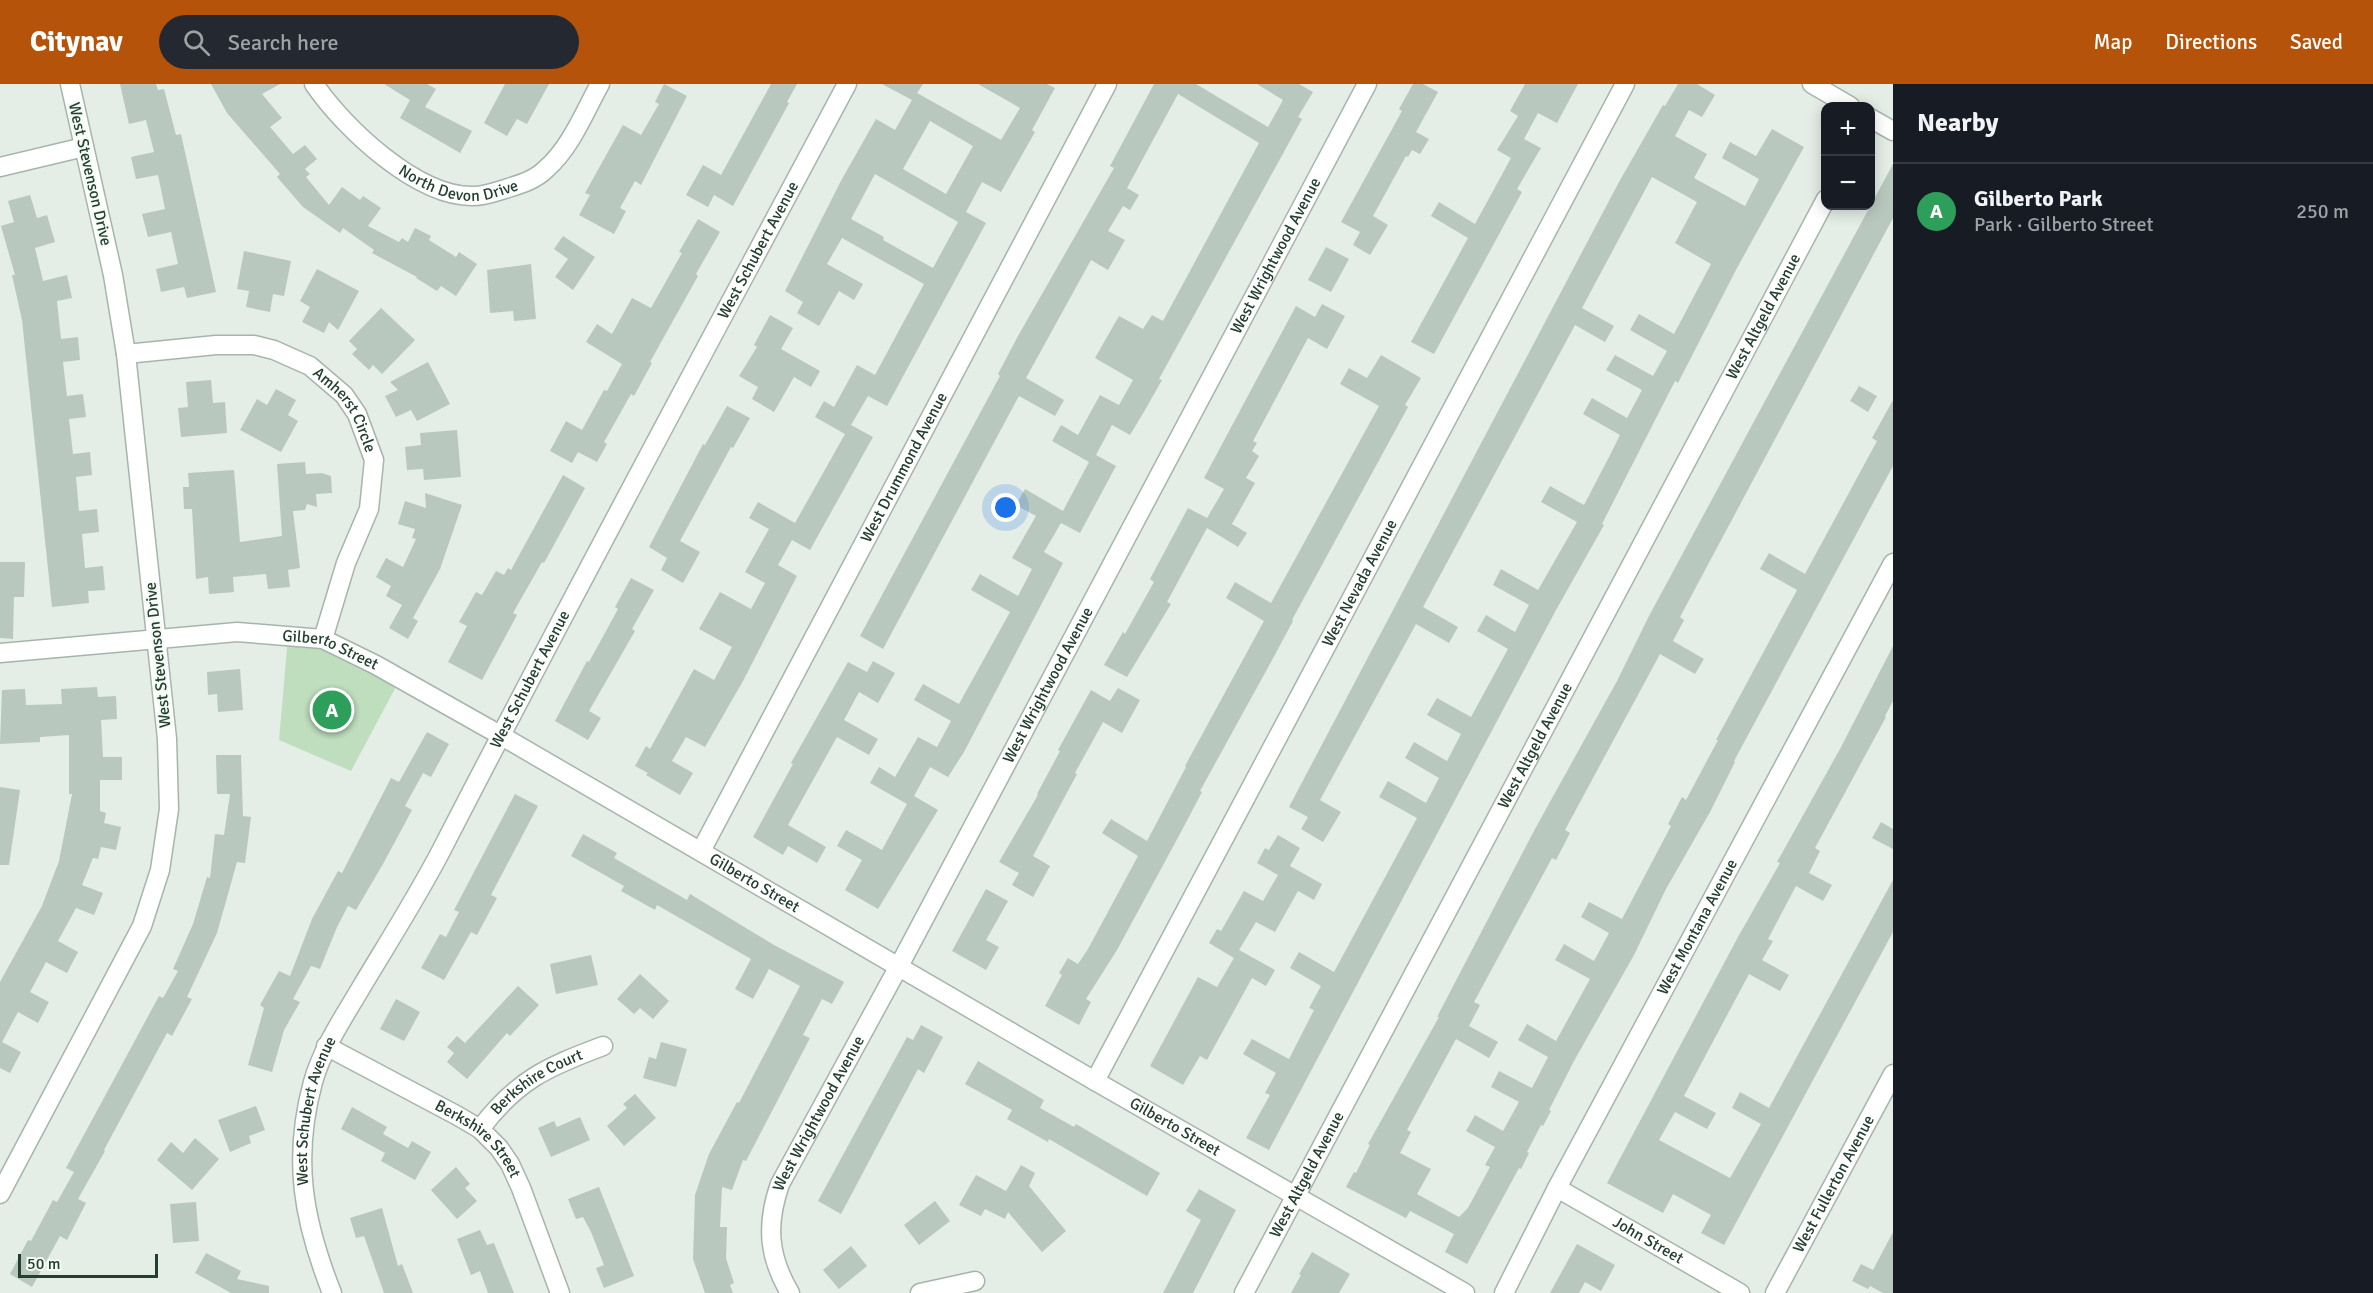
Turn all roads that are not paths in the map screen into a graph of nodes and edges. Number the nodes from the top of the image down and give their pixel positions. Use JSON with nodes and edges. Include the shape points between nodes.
{"nodes":[{"id":1,"x":70,"y":84,"type":"edge"},
{"id":2,"x":314,"y":84,"type":"edge"},
{"id":3,"x":847,"y":84,"type":"edge"},
{"id":4,"x":1107,"y":84,"type":"edge"},
{"id":5,"x":1366,"y":84,"type":"edge"},
{"id":6,"x":1625,"y":84,"type":"edge"},
{"id":7,"x":1812,"y":84,"type":"edge"},
{"id":8,"x":597,"y":89,"type":"edge"},
{"id":9,"x":1843,"y":102,"type":"edge"},
{"id":10,"x":1875,"y":121,"type":"edge"},
{"id":11,"x":1893,"y":131,"type":"edge"},
{"id":12,"x":84,"y":147,"type":"junction"},
{"id":13,"x":0,"y":167,"type":"edge"},
{"id":14,"x":1821,"y":208,"type":"edge"},
{"id":15,"x":126,"y":354,"type":"junction"},
{"id":16,"x":1893,"y":563,"type":"edge"},
{"id":17,"x":156,"y":638,"type":"junction"},
{"id":18,"x":323,"y":639,"type":"junction"},
{"id":19,"x":0,"y":653,"type":"edge"},
{"id":20,"x":500,"y":735,"type":"junction"},
{"id":21,"x":701,"y":852,"type":"junction"},
{"id":22,"x":899,"y":966,"type":"junction"},
{"id":23,"x":326,"y":1046,"type":"junction"},
{"id":24,"x":603,"y":1046,"type":"dead end"},
{"id":25,"x":1893,"y":1074,"type":"edge"},
{"id":26,"x":1095,"y":1081,"type":"junction"},
{"id":27,"x":480,"y":1130,"type":"junction"},
{"id":28,"x":1557,"y":1188,"type":"junction"},
{"id":29,"x":0,"y":1194,"type":"edge"},
{"id":30,"x":1296,"y":1196,"type":"junction"},
{"id":31,"x":975,"y":1281,"type":"dead end"},
{"id":32,"x":332,"y":1293,"type":"edge"},
{"id":33,"x":560,"y":1293,"type":"edge"},
{"id":34,"x":790,"y":1293,"type":"edge"},
{"id":35,"x":920,"y":1293,"type":"edge"},
{"id":36,"x":1244,"y":1293,"type":"edge"},
{"id":37,"x":1465,"y":1293,"type":"edge"},
{"id":38,"x":1504,"y":1293,"type":"edge"},
{"id":39,"x":1740,"y":1293,"type":"edge"},
{"id":40,"x":1775,"y":1293,"type":"edge"}],
"edges":[{"from":1,"to":12,"type":"street","name":"West Stevenson Drive"},
{"from":2,"to":8,"type":"street","name":"North Devon Drive","via":[[375,151],[428,185],[473,196],[530,181],[547,169],[567,146]]},
{"from":3,"to":20,"type":"street","name":"West Schubert Avenue"},
{"from":4,"to":21,"type":"street","name":"West Drummond Avenue"},
{"from":5,"to":22,"type":"street","name":"West Wrightwood Avenue"},
{"from":6,"to":26,"type":"street","name":"West Nevada Avenue"},
{"from":7,"to":9,"type":"street"},
{"from":10,"to":11,"type":"street"},
{"from":12,"to":13,"type":"street"},
{"from":12,"to":15,"type":"street","name":"West Stevenson Drive"},
{"from":14,"to":30,"type":"street","name":"West Altgeld Avenue"},
{"from":15,"to":17,"type":"street","name":"West Stevenson Drive"},
{"from":15,"to":18,"type":"street","name":"Amherst Circle","via":[[254,345],[310,366],[344,395],[357,414],[374,460],[369,509],[346,563]]},
{"from":16,"to":28,"type":"street","name":"West Montana Avenue"},
{"from":17,"to":18,"type":"street","name":"Gilberto Street","via":[[237,632]]},
{"from":17,"to":19,"type":"street","name":"Gilberto Street"},
{"from":17,"to":29,"type":"street","name":"West Stevenson Drive","via":[[170,789],[160,870],[142,926]]},
{"from":18,"to":20,"type":"street","name":"Gilberto Street"},
{"from":20,"to":21,"type":"street","name":"Gilberto Street"},
{"from":20,"to":23,"type":"street","name":"West Schubert Avenue","via":[[422,886]]},
{"from":21,"to":22,"type":"street","name":"Gilberto Street"},
{"from":22,"to":26,"type":"street","name":"Gilberto Street"},
{"from":22,"to":34,"type":"street","name":"West Wrightwood Avenue","via":[[774,1201],[772,1252]]},
{"from":23,"to":27,"type":"street","name":"Berkshire Street"},
{"from":23,"to":32,"type":"street","name":"West Schubert Avenue","via":[[307,1108],[302,1180],[310,1233]]},
{"from":24,"to":27,"type":"street","name":"Berkshire Court","via":[[558,1063],[521,1084]]},
{"from":25,"to":40,"type":"street","name":"West Fullerton Avenue"},
{"from":26,"to":30,"type":"street","name":"Gilberto Street"},
{"from":27,"to":33,"type":"street","name":"Berkshire Street","via":[[510,1164]]},
{"from":28,"to":38,"type":"street","name":"West Montana Avenue"},
{"from":28,"to":39,"type":"street","name":"John Street"},
{"from":30,"to":36,"type":"street","name":"West Altgeld Avenue"},
{"from":30,"to":37,"type":"street","name":"Gilberto Street"},
{"from":31,"to":35,"type":"street"}]}
